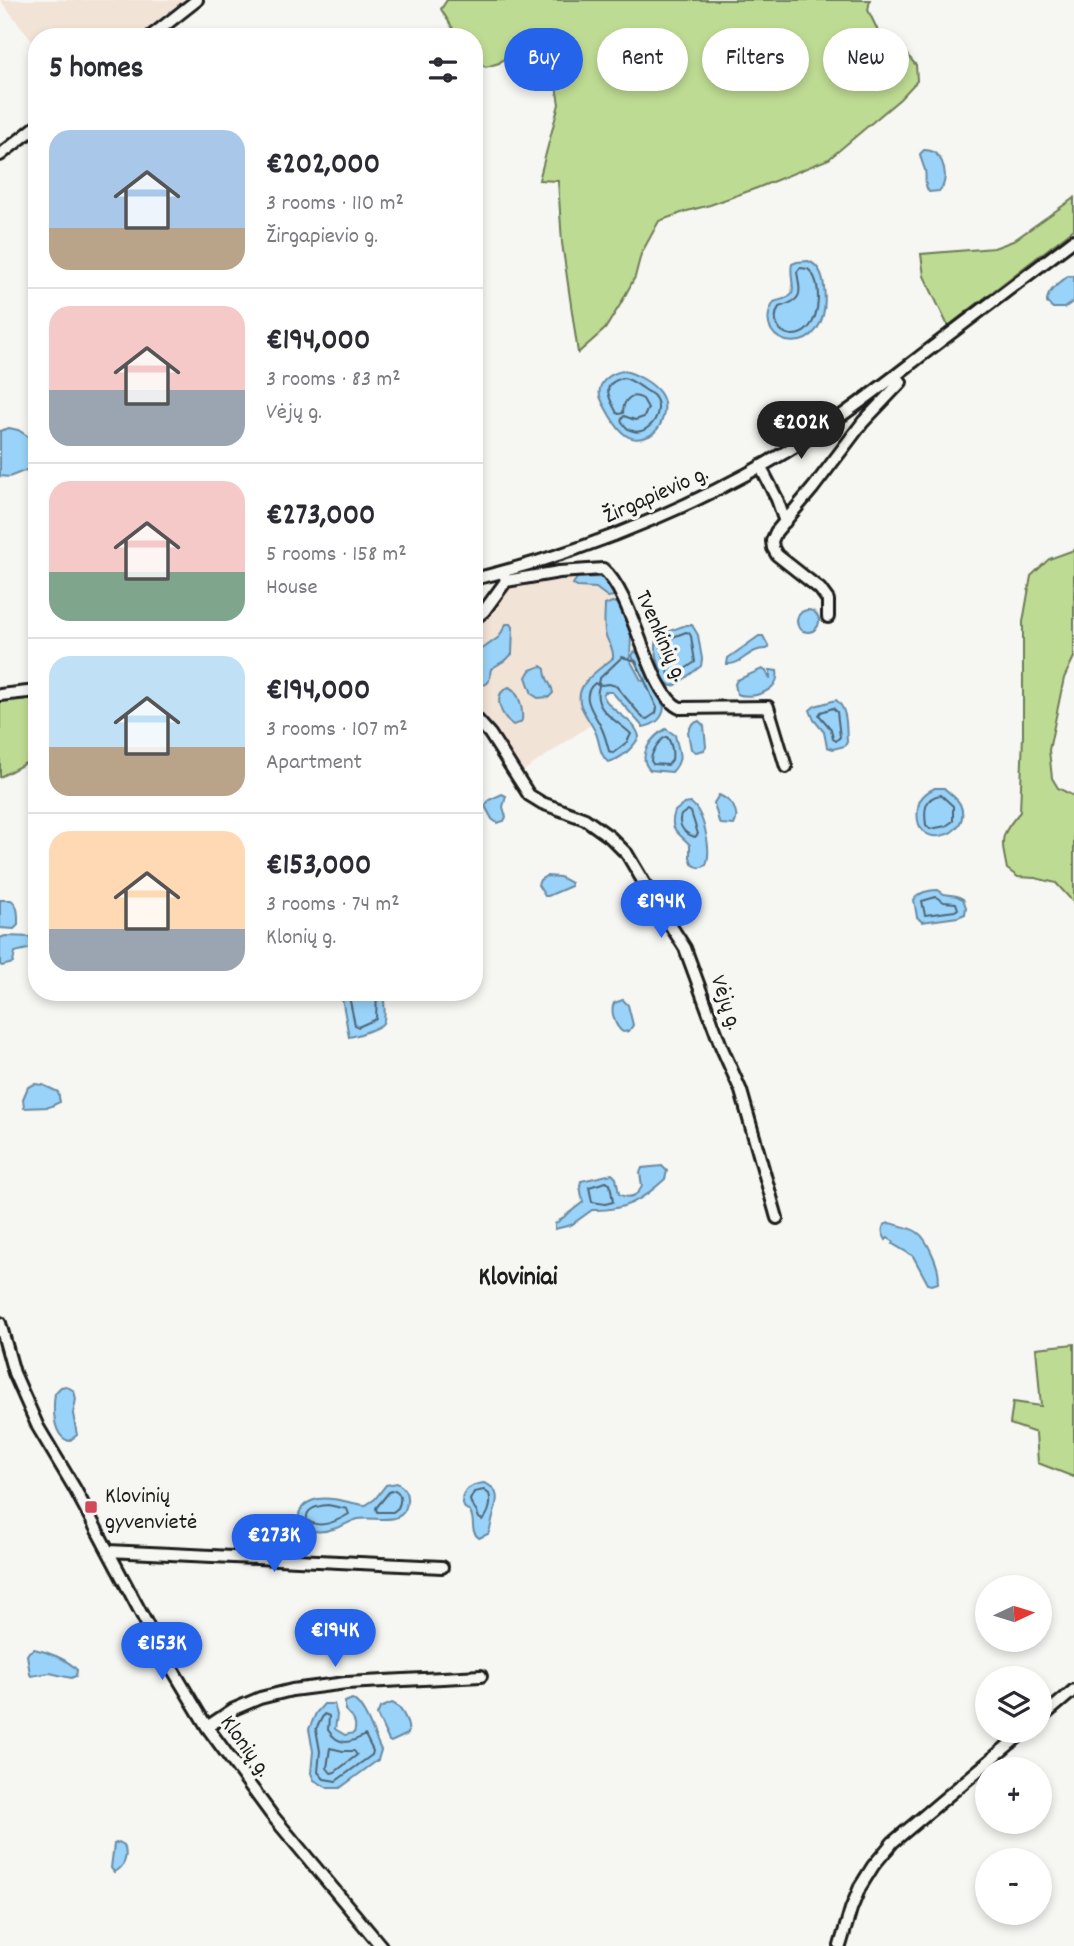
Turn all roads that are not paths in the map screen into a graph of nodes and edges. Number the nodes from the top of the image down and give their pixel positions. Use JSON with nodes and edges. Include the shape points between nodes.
{"nodes":[{"id":1,"x":197,"y":0,"type":"edge"},
{"id":2,"x":161,"y":28,"type":"edge"},
{"id":3,"x":28,"y":133,"type":"edge"},
{"id":4,"x":0,"y":155,"type":"edge"},
{"id":5,"x":1074,"y":240,"type":"edge"},
{"id":6,"x":901,"y":382,"type":"dead end"},
{"id":7,"x":760,"y":466,"type":"junction"},
{"id":8,"x":785,"y":522,"type":"junction"},
{"id":9,"x":505,"y":576,"type":"junction"},
{"id":10,"x":483,"y":578,"type":"edge"},
{"id":11,"x":483,"y":612,"type":"edge"},
{"id":12,"x":828,"y":617,"type":"dead end"},
{"id":13,"x":28,"y":692,"type":"edge"},
{"id":14,"x":0,"y":695,"type":"edge"},
{"id":15,"x":483,"y":726,"type":"edge"},
{"id":16,"x":786,"y":767,"type":"dead end"},
{"id":17,"x":778,"y":1218,"type":"dead end"},
{"id":18,"x":0,"y":1323,"type":"edge"},
{"id":19,"x":108,"y":1551,"type":"junction"},
{"id":20,"x":442,"y":1567,"type":"dead end"},
{"id":21,"x":481,"y":1676,"type":"dead end"},
{"id":22,"x":1074,"y":1690,"type":"edge"},
{"id":23,"x":1052,"y":1709,"type":"edge"},
{"id":24,"x":207,"y":1727,"type":"junction"},
{"id":25,"x":1011,"y":1743,"type":"edge"},
{"id":26,"x":381,"y":1946,"type":"edge"},
{"id":27,"x":840,"y":1946,"type":"edge"}],
"edges":[{"from":1,"to":2,"type":"street"},
{"from":3,"to":4,"type":"street"},
{"from":5,"to":7,"type":"street","name":"Žirgapievio g.","via":[[850,409]]},
{"from":6,"to":8,"type":"street","via":[[863,422]]},
{"from":7,"to":8,"type":"street"},
{"from":7,"to":9,"type":"street","name":"Žirgapievio g.","via":[[637,525]]},
{"from":8,"to":12,"type":"street","via":[[776,532],[773,548],[820,589],[828,600]]},
{"from":9,"to":10,"type":"street","name":"Žirgapievio g."},
{"from":9,"to":11,"type":"street"},
{"from":9,"to":16,"type":"street","name":"Tvenkinių g.","via":[[603,569],[624,598],[649,662],[673,705],[768,707]]},
{"from":13,"to":14,"type":"street"},
{"from":15,"to":17,"type":"street","name":"Vėjų g.","via":[[528,795],[585,819],[627,854],[685,948],[741,1091]]},
{"from":18,"to":19,"type":"street","name":"Klonių g.","via":[[14,1373],[38,1427]]},
{"from":19,"to":20,"type":"street"},
{"from":19,"to":24,"type":"street","name":"Klonių g."},
{"from":21,"to":24,"type":"street","via":[[292,1690],[234,1709]]},
{"from":22,"to":23,"type":"street"},
{"from":24,"to":26,"type":"street","name":"Klonių g.","via":[[271,1814]]},
{"from":25,"to":27,"type":"street","via":[[892,1842],[860,1887]]}]}
